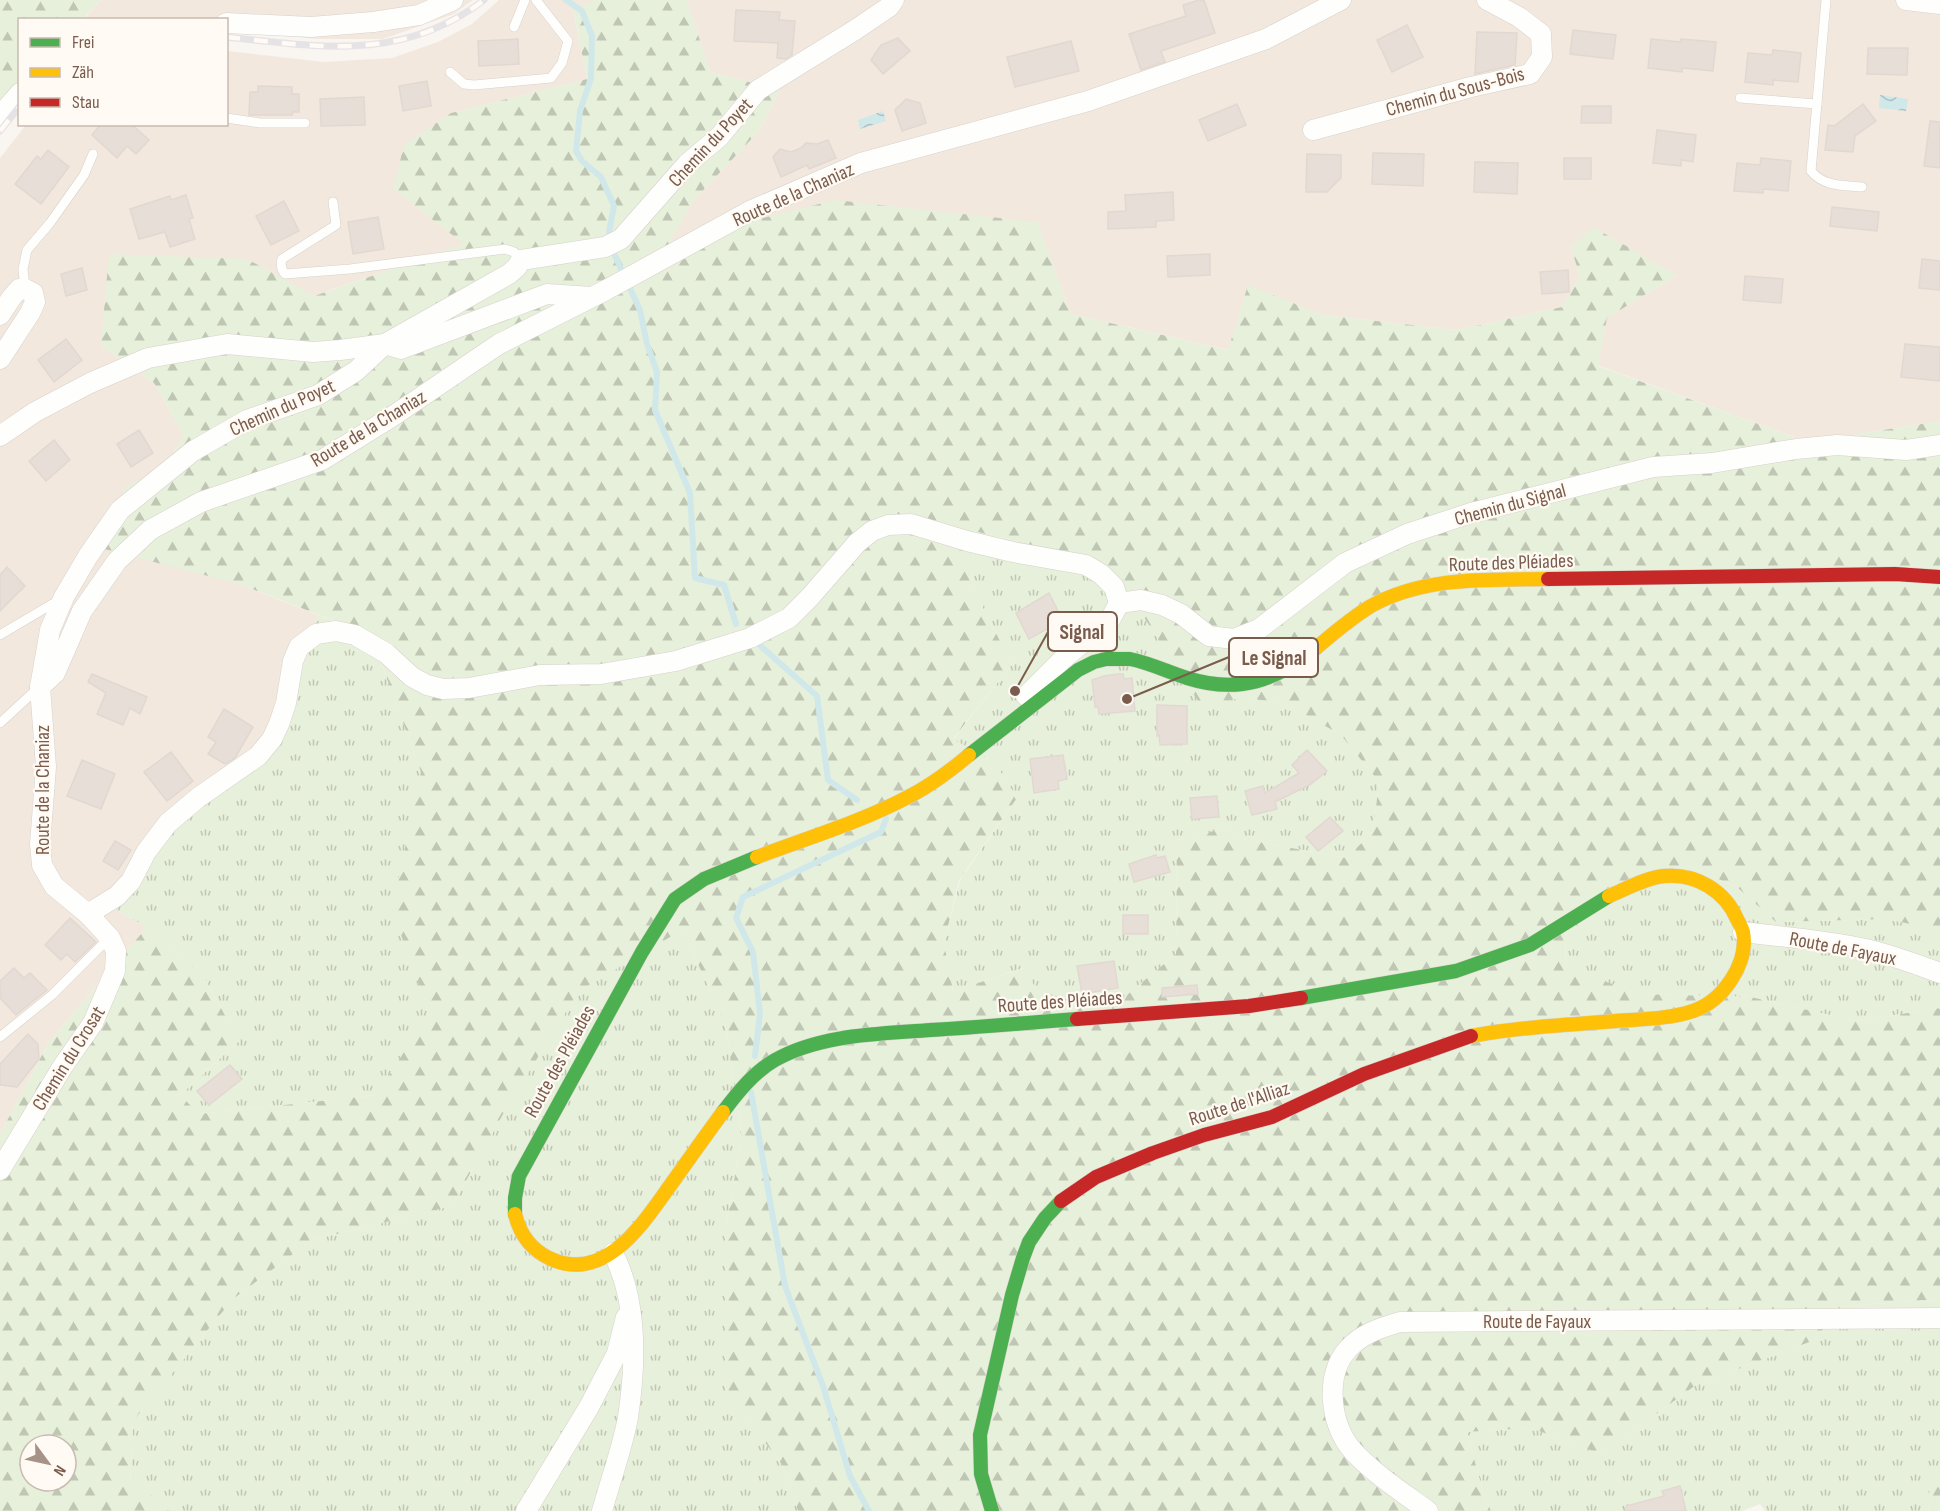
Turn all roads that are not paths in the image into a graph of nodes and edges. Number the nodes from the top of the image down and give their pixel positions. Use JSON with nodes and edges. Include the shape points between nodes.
{"nodes":[{"id":1,"x":453,"y":0,"type":"edge"},
{"id":2,"x":525,"y":0,"type":"edge"},
{"id":3,"x":536,"y":0,"type":"edge"},
{"id":4,"x":894,"y":0,"type":"edge"},
{"id":5,"x":1341,"y":0,"type":"edge"},
{"id":6,"x":1487,"y":0,"type":"edge"},
{"id":7,"x":1826,"y":0,"type":"edge"},
{"id":8,"x":1906,"y":0,"type":"edge"},
{"id":9,"x":1940,"y":3,"type":"edge"},
{"id":10,"x":228,"y":23,"type":"edge"},
{"id":11,"x":514,"y":27,"type":"dead end"},
{"id":12,"x":450,"y":72,"type":"dead end"},
{"id":13,"x":18,"y":95,"type":"edge"},
{"id":14,"x":1740,"y":98,"type":"dead end"},
{"id":15,"x":1817,"y":104,"type":"junction"},
{"id":16,"x":0,"y":116,"type":"edge"},
{"id":17,"x":228,"y":118,"type":"edge"},
{"id":18,"x":305,"y":123,"type":"dead end"},
{"id":19,"x":1313,"y":129,"type":"dead end"},
{"id":20,"x":93,"y":154,"type":"dead end"},
{"id":21,"x":1862,"y":187,"type":"dead end"},
{"id":22,"x":333,"y":202,"type":"dead end"},
{"id":23,"x":520,"y":260,"type":"junction"},
{"id":24,"x":25,"y":289,"type":"junction"},
{"id":25,"x":599,"y":294,"type":"junction"},
{"id":26,"x":0,"y":315,"type":"edge"},
{"id":27,"x":385,"y":344,"type":"junction"},
{"id":28,"x":0,"y":359,"type":"edge"},
{"id":29,"x":0,"y":436,"type":"edge"},
{"id":30,"x":1940,"y":445,"type":"edge"},
{"id":31,"x":1940,"y":577,"type":"edge"},
{"id":32,"x":64,"y":597,"type":"junction"},
{"id":33,"x":1119,"y":603,"type":"junction"},
{"id":34,"x":0,"y":635,"type":"edge"},
{"id":35,"x":40,"y":687,"type":"junction"},
{"id":36,"x":1015,"y":719,"type":"junction"},
{"id":37,"x":0,"y":723,"type":"edge"},
{"id":38,"x":88,"y":914,"type":"junction"},
{"id":39,"x":1743,"y":932,"type":"junction"},
{"id":40,"x":110,"y":938,"type":"junction"},
{"id":41,"x":1940,"y":973,"type":"edge"},
{"id":42,"x":0,"y":1037,"type":"edge"},
{"id":43,"x":0,"y":1170,"type":"edge"},
{"id":44,"x":613,"y":1253,"type":"junction"},
{"id":45,"x":629,"y":1305,"type":"junction"},
{"id":46,"x":1940,"y":1318,"type":"edge"},
{"id":47,"x":526,"y":1511,"type":"edge"},
{"id":48,"x":602,"y":1511,"type":"edge"},
{"id":49,"x":992,"y":1511,"type":"edge"},
{"id":50,"x":1428,"y":1511,"type":"edge"}],
"edges":[{"from":1,"to":10,"type":"street","via":[[419,15],[373,22],[311,27]]},
{"from":2,"to":11,"type":"lane"},
{"from":3,"to":12,"type":"lane","via":[[568,41],[562,63],[551,78],[474,85],[464,84]]},
{"from":4,"to":23,"type":"street","name":"Chemin du Poyet","via":[[855,30],[758,90],[719,137],[687,164],[613,243]]},
{"from":5,"to":25,"type":"street","name":"Route de la Chaniaz","via":[[1266,39],[1088,101],[861,163],[750,211]]},
{"from":6,"to":19,"type":"street","name":"Chemin du Sous-Bois","via":[[1541,34],[1542,57],[1530,74]]},
{"from":7,"to":15,"type":"lane"},
{"from":8,"to":9,"type":"street"},
{"from":13,"to":16,"type":"street"},
{"from":14,"to":15,"type":"lane"},
{"from":15,"to":21,"type":"lane","via":[[1811,171],[1830,184]]},
{"from":17,"to":18,"type":"lane"},
{"from":20,"to":24,"type":"lane","via":[[84,175],[27,250],[23,269]]},
{"from":22,"to":23,"type":"lane","name":"Chemin du Poyet","via":[[336,225],[282,259],[280,264],[285,273],[350,270],[505,249]]},
{"from":23,"to":27,"type":"street","name":"Chemin du Poyet","via":[[509,274]]},
{"from":24,"to":26,"type":"street","via":[[12,297]]},
{"from":24,"to":28,"type":"street","via":[[33,293],[35,302]]},
{"from":25,"to":27,"type":"street","via":[[547,294],[401,349]]},
{"from":25,"to":35,"type":"street","name":"Route de la Chaniaz","via":[[499,344],[322,460],[201,502],[150,530],[117,561],[82,611],[55,673]]},
{"from":27,"to":29,"type":"street","via":[[313,352],[227,344],[148,357],[44,407]]},
{"from":27,"to":32,"type":"street","name":"Chemin du Poyet","via":[[356,371],[318,395],[247,420],[193,451],[120,510]]},
{"from":30,"to":33,"type":"street","name":"Chemin du Signal","via":[[1906,450],[1837,445],[1712,463],[1653,467],[1471,513],[1407,534],[1345,563],[1258,629],[1234,639],[1209,636],[1162,605],[1141,600]]},
{"from":31,"to":36,"type":"street","name":"Route des Pléiades","via":[[1894,574],[1466,580],[1425,586],[1371,606],[1292,667],[1256,682],[1216,685],[1149,664],[1109,658],[1078,669]]},
{"from":32,"to":34,"type":"lane"},
{"from":32,"to":35,"type":"street","name":"Chemin du Poyet","via":[[50,630]]},
{"from":33,"to":36,"type":"street","via":[[1110,620],[1063,659],[1019,704]]},
{"from":33,"to":38,"type":"street","via":[[1114,586],[1086,565],[990,546],[911,524],[888,525],[872,531],[789,618],[750,638],[676,661],[601,674],[540,675],[443,690],[412,677],[386,653],[355,635],[336,631],[316,634],[299,646],[286,703],[272,739],[258,756],[168,823],[131,881],[117,896]]},
{"from":35,"to":37,"type":"lane"},
{"from":35,"to":38,"type":"street","name":"Route de la Chaniaz","via":[[46,766],[42,865],[54,886]]},
{"from":36,"to":44,"type":"street","name":"Route des Pléiades","via":[[909,798],[728,868],[675,899],[519,1176],[515,1213],[528,1245],[558,1262],[575,1264],[593,1262]]},
{"from":38,"to":40,"type":"street"},
{"from":39,"to":41,"type":"street","name":"Route de Fayaux","via":[[1866,949]]},
{"from":39,"to":44,"type":"street","name":"Route des Pléiades","via":[[1731,905],[1719,893],[1700,881],[1664,876],[1602,900],[1530,945],[1456,970],[1411,980],[1249,1006],[870,1035],[816,1046],[776,1059],[758,1072],[733,1099],[632,1237]]},
{"from":39,"to":49,"type":"street","name":"Route de l'Alliaz","via":[[1742,957],[1732,979],[1711,1002],[1694,1011],[1469,1036],[1364,1074],[1272,1117],[1153,1153],[1096,1177],[1065,1197],[1029,1242],[1007,1315],[980,1435],[982,1483]]},
{"from":40,"to":42,"type":"lane","via":[[52,995]]},
{"from":40,"to":43,"type":"street","name":"Chemin du Crosat","via":[[116,951],[115,971],[106,996]]},
{"from":44,"to":45,"type":"street","via":[[623,1275]]},
{"from":45,"to":47,"type":"street","via":[[617,1353]]},
{"from":45,"to":48,"type":"street","via":[[634,1349],[628,1418]]},
{"from":46,"to":50,"type":"street","name":"Route de Fayaux","via":[[1400,1322],[1370,1332],[1348,1349],[1338,1364],[1332,1394],[1335,1420],[1351,1449]]}]}
